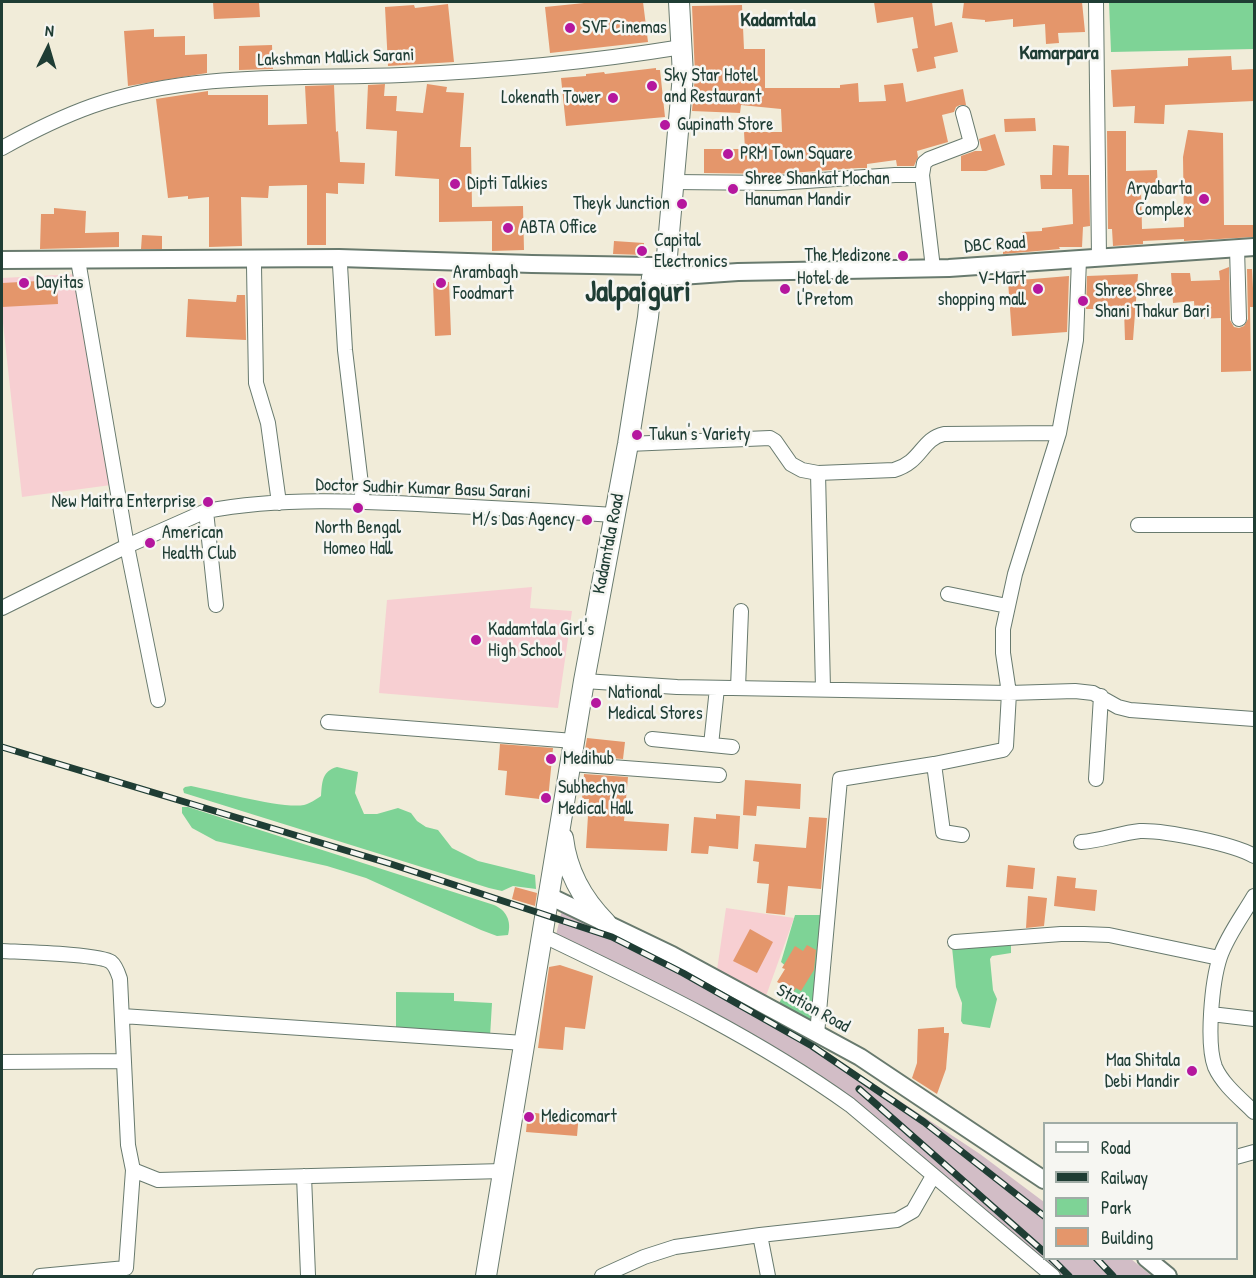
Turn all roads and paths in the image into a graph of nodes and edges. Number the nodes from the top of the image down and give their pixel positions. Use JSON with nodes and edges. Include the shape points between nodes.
{"nodes":[{"id":1,"x":679,"y":2,"type":"edge"},
{"id":2,"x":1096,"y":2,"type":"edge"},
{"id":3,"x":682,"y":47,"type":"junction"},
{"id":4,"x":963,"y":113,"type":"dead end"},
{"id":5,"x":2,"y":148,"type":"edge"},
{"id":6,"x":922,"y":175,"type":"junction"},
{"id":7,"x":673,"y":183,"type":"junction"},
{"id":8,"x":1254,"y":247,"type":"edge"},
{"id":9,"x":1237,"y":248,"type":"junction"},
{"id":10,"x":1099,"y":258,"type":"junction"},
{"id":11,"x":1079,"y":259,"type":"junction"},
{"id":12,"x":2,"y":260,"type":"edge"},
{"id":13,"x":254,"y":262,"type":"junction"},
{"id":14,"x":340,"y":262,"type":"junction"},
{"id":15,"x":58,"y":263,"type":"junction"},
{"id":16,"x":79,"y":263,"type":"junction"},
{"id":17,"x":2,"y":267,"type":"edge"},
{"id":18,"x":933,"y":268,"type":"junction"},
{"id":19,"x":659,"y":271,"type":"junction"},
{"id":20,"x":1239,"y":319,"type":"dead end"},
{"id":21,"x":1059,"y":433,"type":"junction"},
{"id":22,"x":628,"y":444,"type":"junction"},
{"id":23,"x":818,"y":472,"type":"junction"},
{"id":24,"x":363,"y":501,"type":"junction"},
{"id":25,"x":279,"y":503,"type":"junction"},
{"id":26,"x":206,"y":511,"type":"junction"},
{"id":27,"x":614,"y":515,"type":"junction"},
{"id":28,"x":1138,"y":525,"type":"dead end"},
{"id":29,"x":1254,"y":525,"type":"edge"},
{"id":30,"x":127,"y":546,"type":"junction"},
{"id":31,"x":948,"y":594,"type":"dead end"},
{"id":32,"x":216,"y":605,"type":"dead end"},
{"id":33,"x":1007,"y":606,"type":"junction"},
{"id":34,"x":2,"y":608,"type":"edge"},
{"id":35,"x":741,"y":611,"type":"dead end"},
{"id":36,"x":584,"y":681,"type":"junction"},
{"id":37,"x":717,"y":688,"type":"junction"},
{"id":38,"x":738,"y":688,"type":"junction"},
{"id":39,"x":823,"y":689,"type":"junction"},
{"id":40,"x":1010,"y":693,"type":"junction"},
{"id":41,"x":1101,"y":696,"type":"junction"},
{"id":42,"x":158,"y":700,"type":"dead end"},
{"id":43,"x":1254,"y":719,"type":"edge"},
{"id":44,"x":328,"y":722,"type":"dead end"},
{"id":45,"x":652,"y":739,"type":"dead end"},
{"id":46,"x":574,"y":741,"type":"junction"},
{"id":47,"x":711,"y":745,"type":"junction"},
{"id":48,"x":732,"y":747,"type":"dead end"},
{"id":49,"x":571,"y":764,"type":"junction"},
{"id":50,"x":934,"y":764,"type":"junction"},
{"id":51,"x":719,"y":775,"type":"dead end"},
{"id":52,"x":1096,"y":778,"type":"dead end"},
{"id":53,"x":565,"y":800,"type":"junction"},
{"id":54,"x":962,"y":835,"type":"dead end"},
{"id":55,"x":1081,"y":842,"type":"dead end"},
{"id":56,"x":1254,"y":856,"type":"edge"},
{"id":57,"x":1254,"y":896,"type":"edge"},
{"id":58,"x":547,"y":905,"type":"junction"},
{"id":59,"x":606,"y":923,"type":"junction"},
{"id":60,"x":542,"y":935,"type":"junction"},
{"id":61,"x":955,"y":942,"type":"dead end"},
{"id":62,"x":2,"y":951,"type":"edge"},
{"id":63,"x":1219,"y":958,"type":"junction"},
{"id":64,"x":1211,"y":1014,"type":"junction"},
{"id":65,"x":122,"y":1016,"type":"junction"},
{"id":66,"x":1254,"y":1019,"type":"edge"},
{"id":67,"x":817,"y":1034,"type":"junction"},
{"id":68,"x":524,"y":1043,"type":"junction"},
{"id":69,"x":123,"y":1061,"type":"junction"},
{"id":70,"x":2,"y":1062,"type":"edge"},
{"id":71,"x":1254,"y":1112,"type":"edge"},
{"id":72,"x":1254,"y":1152,"type":"edge"},
{"id":73,"x":1238,"y":1156,"type":"edge"},
{"id":74,"x":133,"y":1170,"type":"junction"},
{"id":75,"x":503,"y":1171,"type":"junction"},
{"id":76,"x":304,"y":1176,"type":"junction"},
{"id":77,"x":933,"y":1176,"type":"junction"},
{"id":78,"x":1043,"y":1179,"type":"edge"},
{"id":79,"x":760,"y":1235,"type":"junction"},
{"id":80,"x":1148,"y":1260,"type":"edge"},
{"id":81,"x":1046,"y":1274,"type":"edge"},
{"id":82,"x":308,"y":1275,"type":"edge"},
{"id":83,"x":40,"y":1276,"type":"edge"},
{"id":84,"x":486,"y":1276,"type":"edge"},
{"id":85,"x":602,"y":1276,"type":"edge"},
{"id":86,"x":768,"y":1276,"type":"edge"},
{"id":87,"x":1168,"y":1276,"type":"edge"}],
"edges":[{"from":1,"to":3,"type":"main road","name":"Kadamtala Road"},
{"from":2,"to":10,"type":"street"},
{"from":3,"to":5,"type":"street","name":"Lakshman Mallick Sarani","via":[[490,70],[204,82],[93,106]]},
{"from":3,"to":7,"type":"main road","name":"Kadamtala Road","via":[[682,103]]},
{"from":4,"to":6,"type":"street","via":[[971,143],[929,159]]},
{"from":6,"to":7,"type":"street","via":[[777,183]]},
{"from":6,"to":18,"type":"street"},
{"from":7,"to":19,"type":"main road","name":"Kadamtala Road"},
{"from":8,"to":9,"type":"street","name":"DBC Road"},
{"from":9,"to":10,"type":"street","name":"DBC Road"},
{"from":9,"to":20,"type":"street"},
{"from":10,"to":11,"type":"street","name":"DBC Road"},
{"from":11,"to":18,"type":"street","name":"DBC Road"},
{"from":11,"to":21,"type":"street","via":[[1076,340]]},
{"from":12,"to":15,"type":"street"},
{"from":13,"to":14,"type":"street","name":"DBC Road"},
{"from":13,"to":16,"type":"street","name":"DBC Road"},
{"from":13,"to":25,"type":"street","via":[[256,383],[268,423]]},
{"from":14,"to":19,"type":"street","name":"DBC Road","via":[[532,273]]},
{"from":14,"to":24,"type":"street","via":[[345,350]]},
{"from":15,"to":16,"type":"street","name":"DBC Road"},
{"from":15,"to":17,"type":"street"},
{"from":16,"to":30,"type":"street"},
{"from":18,"to":19,"type":"street","name":"DBC Road"},
{"from":19,"to":22,"type":"main road","name":"Kadamtala Road"},
{"from":21,"to":23,"type":"street","via":[[944,434],[935,436],[904,467]]},
{"from":21,"to":33,"type":"street"},
{"from":22,"to":23,"type":"street","via":[[770,438],[796,468]]},
{"from":22,"to":27,"type":"main road","name":"Kadamtala Road"},
{"from":23,"to":39,"type":"street"},
{"from":24,"to":25,"type":"street","name":"Doctor Sudhir Kumar Basu Sarani"},
{"from":24,"to":27,"type":"street","name":"Doctor Sudhir Kumar Basu Sarani"},
{"from":25,"to":26,"type":"street","name":"Doctor Sudhir Kumar Basu Sarani"},
{"from":26,"to":30,"type":"street","name":"Doctor Sudhir Kumar Basu Sarani"},
{"from":26,"to":32,"type":"street"},
{"from":27,"to":36,"type":"main road","name":"Kadamtala Road"},
{"from":28,"to":29,"type":"street"},
{"from":30,"to":34,"type":"street","name":"Doctor Sudhir Kumar Basu Sarani"},
{"from":30,"to":42,"type":"street"},
{"from":31,"to":33,"type":"street"},
{"from":33,"to":40,"type":"street","via":[[1002,640]]},
{"from":35,"to":38,"type":"street"},
{"from":36,"to":37,"type":"street"},
{"from":36,"to":46,"type":"main road","name":"Kadamtala Road"},
{"from":37,"to":38,"type":"street"},
{"from":37,"to":47,"type":"street"},
{"from":38,"to":39,"type":"street"},
{"from":39,"to":40,"type":"street"},
{"from":40,"to":41,"type":"street","via":[[1076,691]]},
{"from":40,"to":50,"type":"street","via":[[1003,750]]},
{"from":41,"to":43,"type":"street","via":[[1130,710]]},
{"from":41,"to":52,"type":"street"},
{"from":44,"to":46,"type":"street"},
{"from":45,"to":47,"type":"street"},
{"from":46,"to":49,"type":"main road","name":"Kadamtala Road"},
{"from":47,"to":48,"type":"street"},
{"from":49,"to":51,"type":"street"},
{"from":49,"to":53,"type":"main road","name":"Kadamtala Road"},
{"from":50,"to":54,"type":"street","via":[[943,832]]},
{"from":50,"to":67,"type":"street","via":[[840,779]]},
{"from":53,"to":58,"type":"main road","name":"Kadamtala Road"},
{"from":53,"to":59,"type":"main road","via":[[562,832],[568,864],[580,891]]},
{"from":55,"to":56,"type":"street","via":[[1140,831],[1164,832]]},
{"from":57,"to":63,"type":"street"},
{"from":58,"to":59,"type":"street","name":"Station Road"},
{"from":58,"to":60,"type":"main road","name":"Kadamtala Road"},
{"from":59,"to":67,"type":"street","name":"Station Road","via":[[725,982]]},
{"from":60,"to":68,"type":"main road","name":"Kadamtala Road"},
{"from":60,"to":77,"type":"street","via":[[676,999],[784,1060],[850,1105]]},
{"from":61,"to":63,"type":"street","via":[[1061,934],[1109,935]]},
{"from":62,"to":65,"type":"street","via":[[107,960],[120,979]]},
{"from":63,"to":64,"type":"street"},
{"from":64,"to":66,"type":"street"},
{"from":64,"to":71,"type":"street","via":[[1215,1067],[1222,1080]]},
{"from":65,"to":68,"type":"street"},
{"from":65,"to":69,"type":"street"},
{"from":67,"to":78,"type":"street","name":"Station Road","via":[[860,1057]]},
{"from":68,"to":75,"type":"main road","name":"Kadamtala Road"},
{"from":69,"to":70,"type":"street"},
{"from":69,"to":74,"type":"street"},
{"from":72,"to":73,"type":"street"},
{"from":74,"to":76,"type":"street","via":[[158,1180]]},
{"from":74,"to":83,"type":"street","via":[[126,1268]]},
{"from":75,"to":76,"type":"street"},
{"from":75,"to":84,"type":"main road","name":"Kadamtala Road"},
{"from":76,"to":82,"type":"street"},
{"from":77,"to":79,"type":"street","via":[[913,1210],[897,1220]]},
{"from":77,"to":81,"type":"street"},
{"from":79,"to":85,"type":"street","via":[[675,1247]]},
{"from":79,"to":86,"type":"street"},
{"from":80,"to":87,"type":"street"}]}
